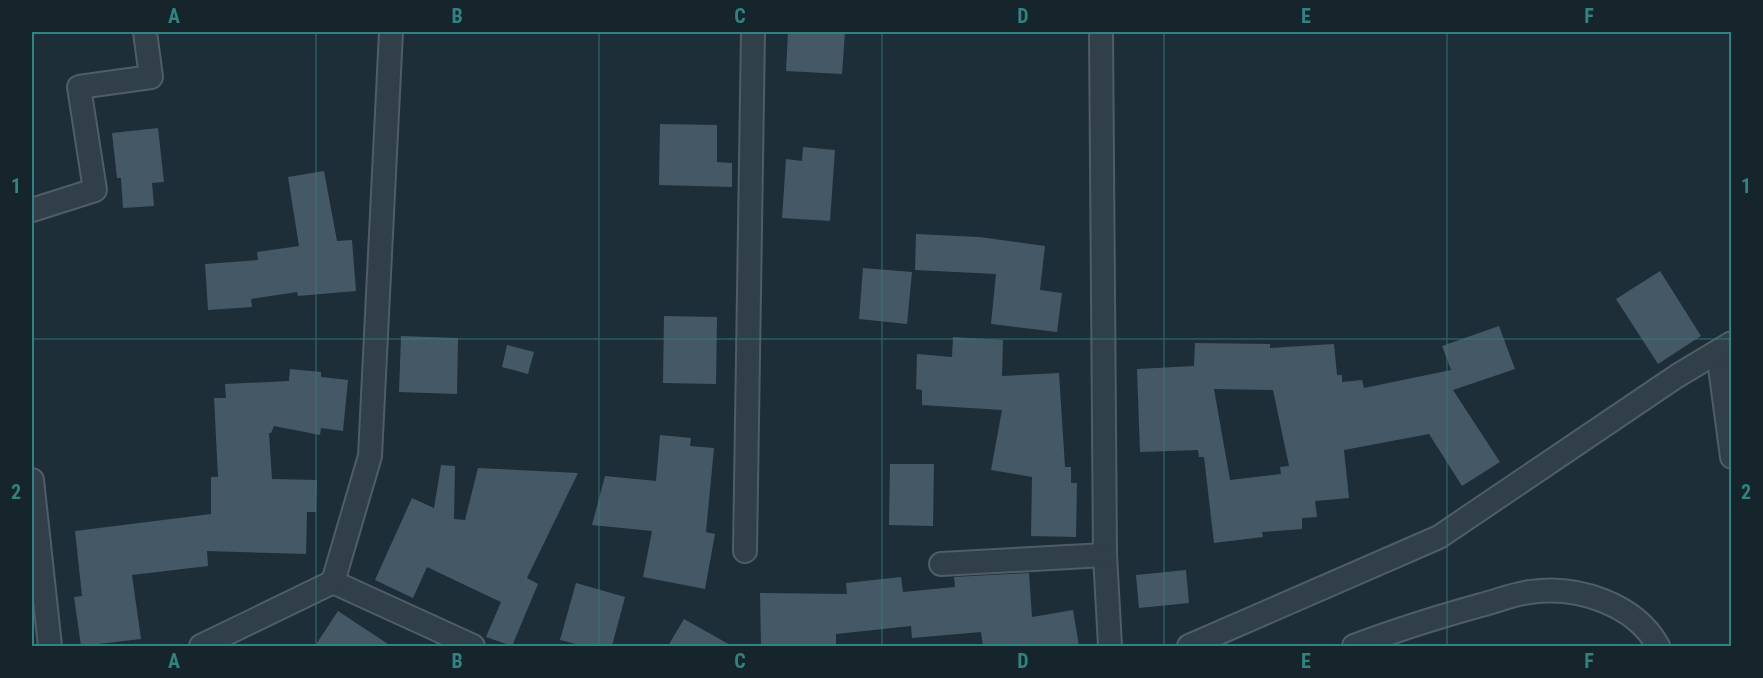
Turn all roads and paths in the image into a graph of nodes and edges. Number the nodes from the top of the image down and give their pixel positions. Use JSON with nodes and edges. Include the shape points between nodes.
{"nodes":[{"id":1,"x":145,"y":32,"type":"edge"},
{"id":2,"x":391,"y":32,"type":"edge"},
{"id":3,"x":753,"y":32,"type":"edge"},
{"id":4,"x":1101,"y":32,"type":"edge"},
{"id":5,"x":32,"y":210,"type":"edge"},
{"id":6,"x":1725,"y":348,"type":"edge"},
{"id":7,"x":1731,"y":456,"type":"edge"},
{"id":8,"x":32,"y":480,"type":"edge"},
{"id":9,"x":745,"y":551,"type":"dead end"},
{"id":10,"x":1105,"y":555,"type":"junction"},
{"id":11,"x":941,"y":564,"type":"dead end"},
{"id":12,"x":333,"y":582,"type":"junction"},
{"id":13,"x":50,"y":646,"type":"edge"},
{"id":14,"x":201,"y":646,"type":"edge"},
{"id":15,"x":473,"y":646,"type":"edge"},
{"id":16,"x":1110,"y":646,"type":"edge"},
{"id":17,"x":1189,"y":646,"type":"edge"},
{"id":18,"x":1354,"y":646,"type":"edge"},
{"id":19,"x":1658,"y":646,"type":"edge"}],
"edges":[{"from":1,"to":5,"type":"street","via":[[151,77],[79,87],[95,190]]},
{"from":2,"to":12,"type":"street","via":[[370,456]]},
{"from":3,"to":9,"type":"street"},
{"from":4,"to":10,"type":"street"},
{"from":6,"to":7,"type":"street"},
{"from":6,"to":17,"type":"street","via":[[1677,376],[1439,537]]},
{"from":8,"to":13,"type":"street"},
{"from":10,"to":11,"type":"street"},
{"from":10,"to":16,"type":"street"},
{"from":12,"to":14,"type":"street"},
{"from":12,"to":15,"type":"street"},
{"from":18,"to":19,"type":"street","via":[[1399,628],[1530,591],[1568,592],[1608,602],[1650,632]]}]}
